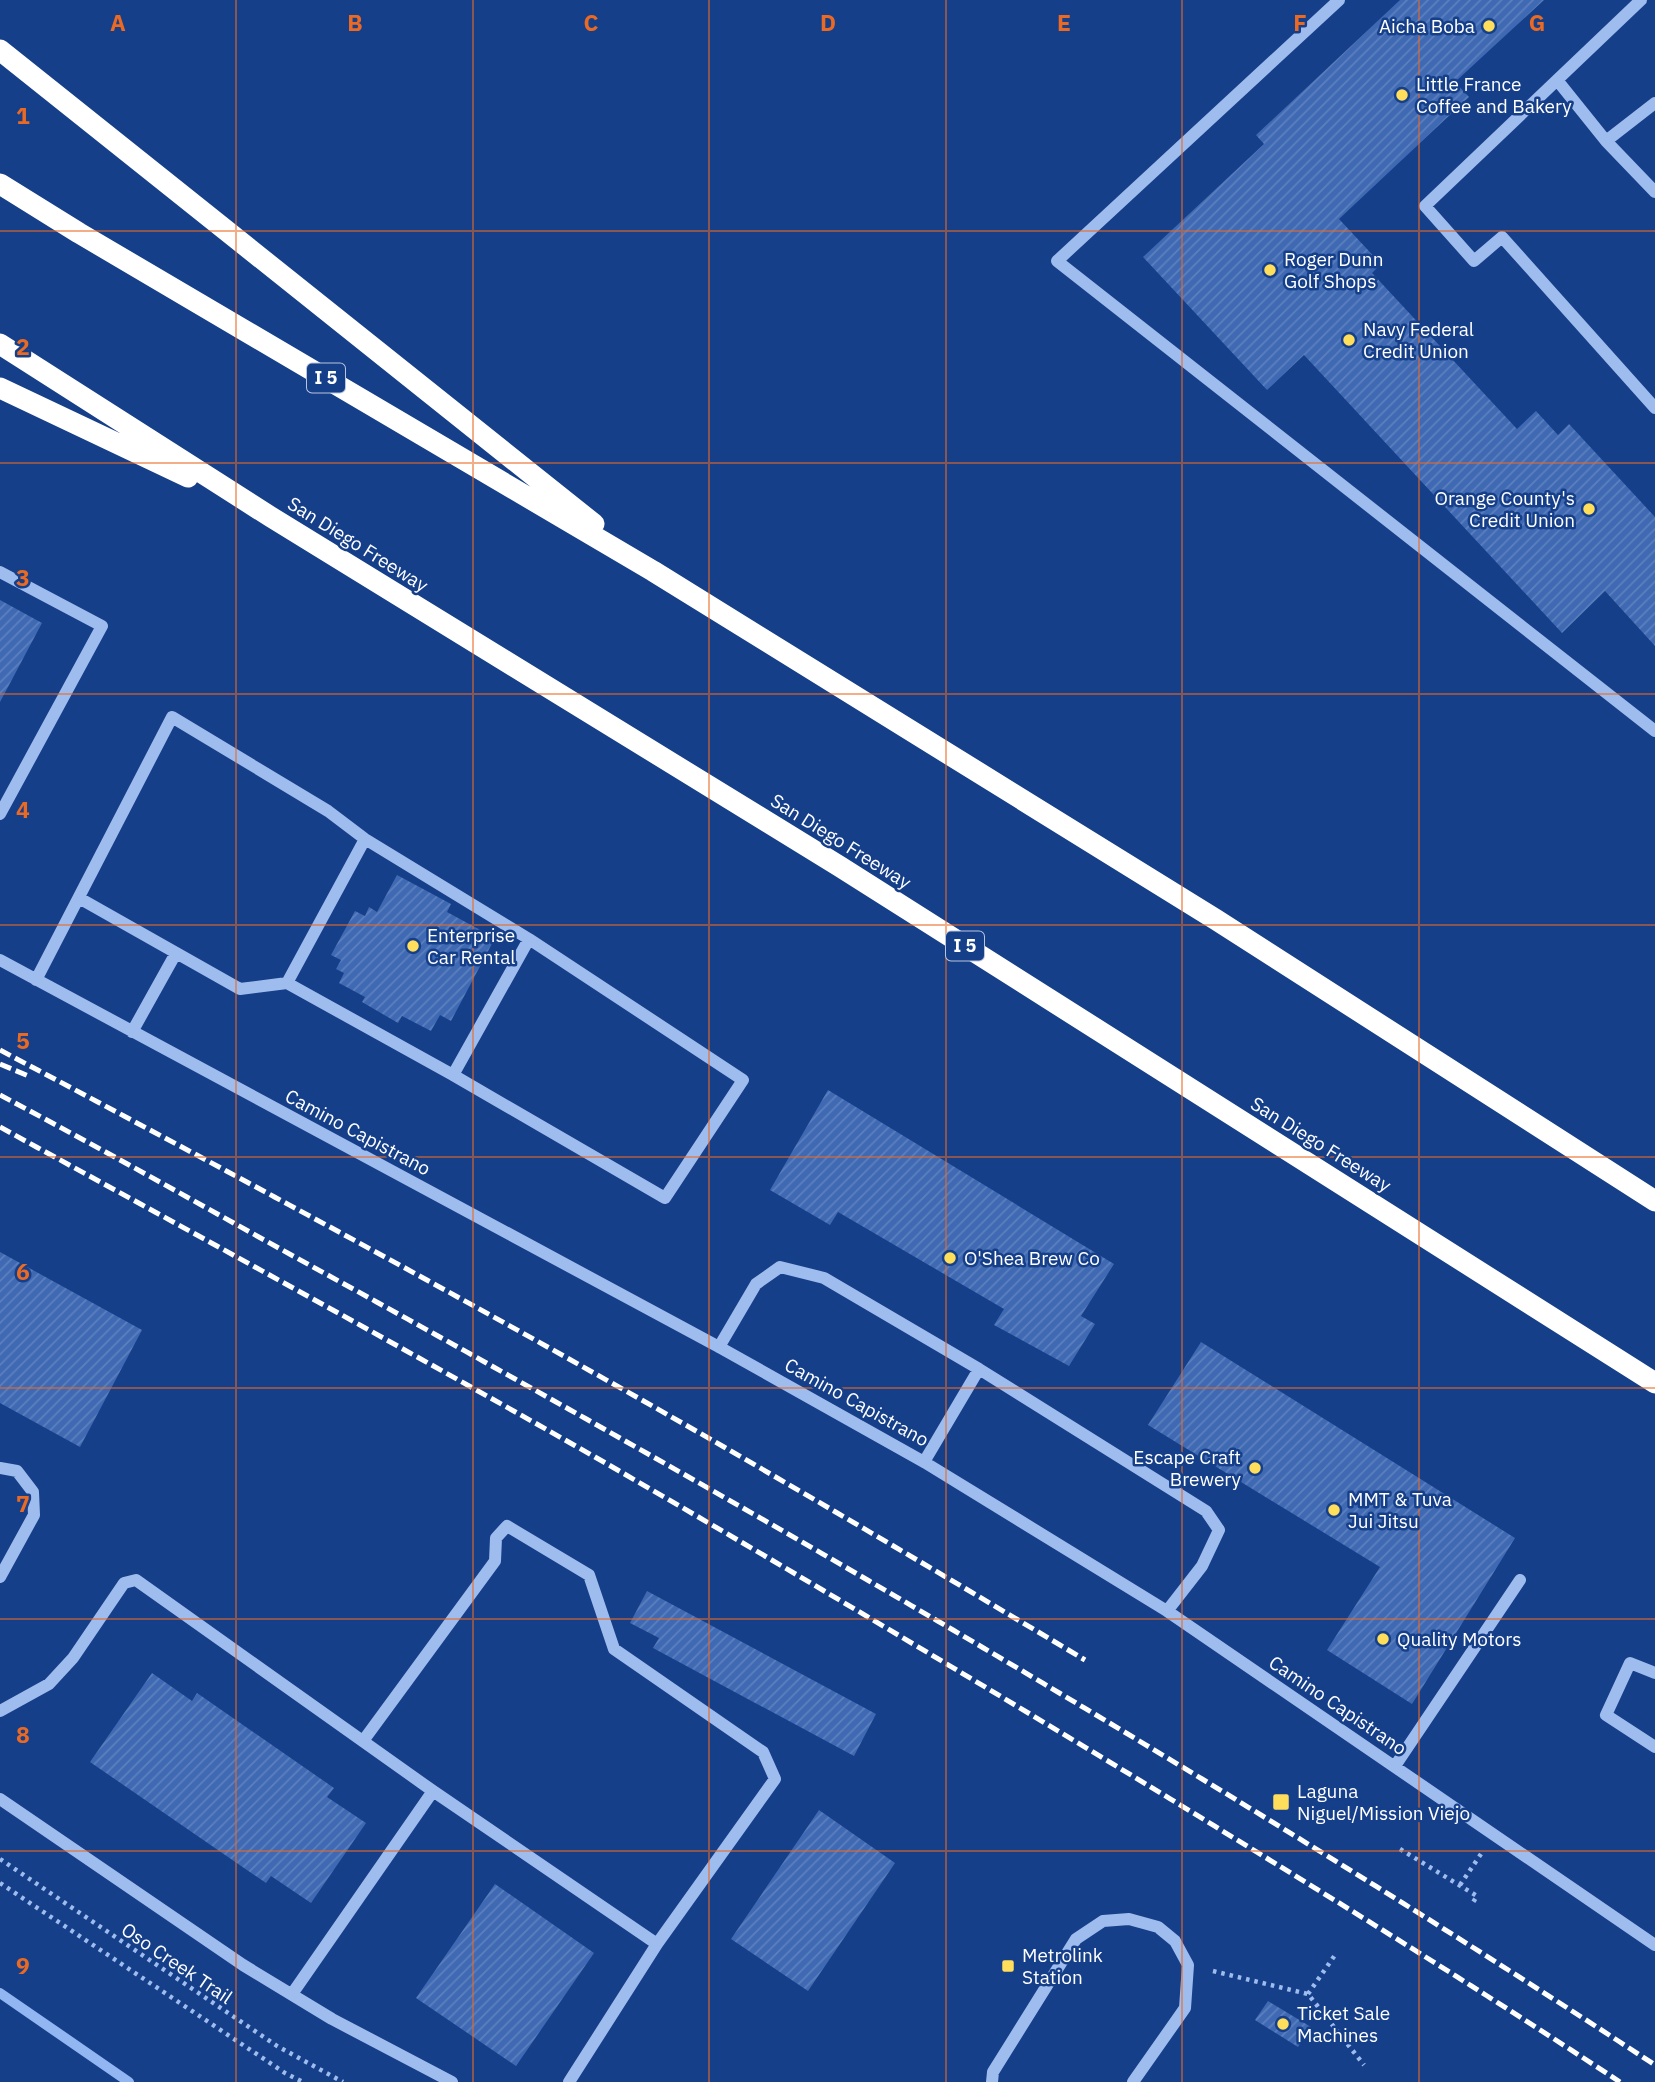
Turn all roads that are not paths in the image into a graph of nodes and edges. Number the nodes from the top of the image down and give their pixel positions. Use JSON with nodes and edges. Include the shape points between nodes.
{"nodes":[{"id":1,"x":1339,"y":0,"type":"edge"},
{"id":2,"x":1641,"y":0,"type":"edge"},
{"id":3,"x":0,"y":50,"type":"edge"},
{"id":4,"x":1557,"y":80,"type":"junction"},
{"id":5,"x":1655,"y":103,"type":"edge"},
{"id":6,"x":1606,"y":141,"type":"junction"},
{"id":7,"x":0,"y":184,"type":"edge"},
{"id":8,"x":1655,"y":192,"type":"edge"},
{"id":9,"x":0,"y":344,"type":"edge"},
{"id":10,"x":0,"y":388,"type":"edge"},
{"id":11,"x":1655,"y":408,"type":"edge"},
{"id":12,"x":271,"y":517,"type":"junction"},
{"id":13,"x":653,"y":571,"type":"junction"},
{"id":14,"x":0,"y":572,"type":"edge"},
{"id":15,"x":1655,"y":731,"type":"edge"},
{"id":16,"x":0,"y":814,"type":"edge"},
{"id":17,"x":365,"y":839,"type":"junction"},
{"id":18,"x":79,"y":898,"type":"junction"},
{"id":19,"x":529,"y":939,"type":"junction"},
{"id":20,"x":176,"y":953,"type":"junction"},
{"id":21,"x":0,"y":960,"type":"edge"},
{"id":22,"x":36,"y":980,"type":"junction"},
{"id":23,"x":287,"y":983,"type":"junction"},
{"id":24,"x":132,"y":1032,"type":"junction"},
{"id":25,"x":453,"y":1075,"type":"junction"},
{"id":26,"x":1655,"y":1201,"type":"edge"},
{"id":27,"x":719,"y":1348,"type":"junction"},
{"id":28,"x":979,"y":1369,"type":"junction"},
{"id":29,"x":1655,"y":1383,"type":"edge"},
{"id":30,"x":924,"y":1462,"type":"junction"},
{"id":31,"x":0,"y":1468,"type":"edge"},
{"id":32,"x":0,"y":1577,"type":"edge"},
{"id":33,"x":1520,"y":1580,"type":"dead end"},
{"id":34,"x":1167,"y":1611,"type":"junction"},
{"id":35,"x":1655,"y":1673,"type":"edge"},
{"id":36,"x":0,"y":1711,"type":"edge"},
{"id":37,"x":363,"y":1741,"type":"junction"},
{"id":38,"x":1655,"y":1747,"type":"edge"},
{"id":39,"x":1395,"y":1766,"type":"junction"},
{"id":40,"x":433,"y":1791,"type":"junction"},
{"id":41,"x":0,"y":1799,"type":"edge"},
{"id":42,"x":657,"y":1944,"type":"junction"},
{"id":43,"x":1655,"y":1945,"type":"edge"},
{"id":44,"x":292,"y":1994,"type":"junction"},
{"id":45,"x":452,"y":2082,"type":"edge"},
{"id":46,"x":569,"y":2082,"type":"edge"},
{"id":47,"x":992,"y":2082,"type":"edge"},
{"id":48,"x":1133,"y":2082,"type":"edge"}],
"edges":[{"from":1,"to":15,"type":"street","via":[[1056,261]]},
{"from":2,"to":4,"type":"street"},
{"from":3,"to":13,"type":"highway"},
{"from":4,"to":6,"type":"street"},
{"from":4,"to":11,"type":"street","via":[[1425,206],[1474,261],[1502,237]]},
{"from":5,"to":6,"type":"street"},
{"from":6,"to":8,"type":"street"},
{"from":7,"to":13,"type":"highway","number":"I 5"},
{"from":9,"to":12,"type":"highway","name":"San Diego Freeway","number":"I 5"},
{"from":10,"to":12,"type":"highway"},
{"from":12,"to":29,"type":"highway","name":"San Diego Freeway","number":"I 5","via":[[839,866]]},
{"from":13,"to":26,"type":"highway","number":"I 5","via":[[1215,919]]},
{"from":14,"to":16,"type":"street","via":[[102,626]]},
{"from":17,"to":18,"type":"street","via":[[328,811],[172,717]]},
{"from":17,"to":19,"type":"street"},
{"from":17,"to":23,"type":"street"},
{"from":18,"to":20,"type":"street"},
{"from":18,"to":22,"type":"street"},
{"from":19,"to":25,"type":"street"},
{"from":19,"to":25,"type":"street","via":[[743,1080],[665,1198]]},
{"from":20,"to":23,"type":"street","via":[[240,989]]},
{"from":20,"to":24,"type":"street"},
{"from":21,"to":22,"type":"street","name":"Camino Capistrano"},
{"from":22,"to":24,"type":"street","name":"Camino Capistrano"},
{"from":23,"to":25,"type":"street"},
{"from":24,"to":27,"type":"street","name":"Camino Capistrano"},
{"from":27,"to":28,"type":"street","via":[[756,1284],[780,1267],[824,1278]]},
{"from":27,"to":30,"type":"street","name":"Camino Capistrano"},
{"from":28,"to":30,"type":"street"},
{"from":28,"to":34,"type":"street","via":[[1206,1511],[1219,1530],[1202,1566]]},
{"from":30,"to":34,"type":"street","name":"Camino Capistrano"},
{"from":31,"to":32,"type":"street","via":[[17,1471],[33,1492],[34,1515]]},
{"from":33,"to":39,"type":"street"},
{"from":34,"to":39,"type":"street","name":"Camino Capistrano"},
{"from":35,"to":38,"type":"street","via":[[1630,1662],[1606,1715]]},
{"from":36,"to":37,"type":"street","via":[[49,1684],[73,1658],[124,1583],[136,1580]]},
{"from":37,"to":40,"type":"street"},
{"from":37,"to":42,"type":"street","via":[[495,1561],[496,1538],[508,1526],[589,1575],[614,1649],[763,1752],[775,1779]]},
{"from":39,"to":43,"type":"street","name":"Camino Capistrano"},
{"from":40,"to":42,"type":"street"},
{"from":40,"to":44,"type":"street"},
{"from":41,"to":44,"type":"street"},
{"from":42,"to":46,"type":"street"},
{"from":44,"to":45,"type":"street","via":[[332,2020]]},
{"from":47,"to":48,"type":"street","via":[[993,2072],[1076,1939],[1103,1921],[1129,1919],[1158,1927],[1175,1941],[1188,1965],[1185,2008]]}]}
